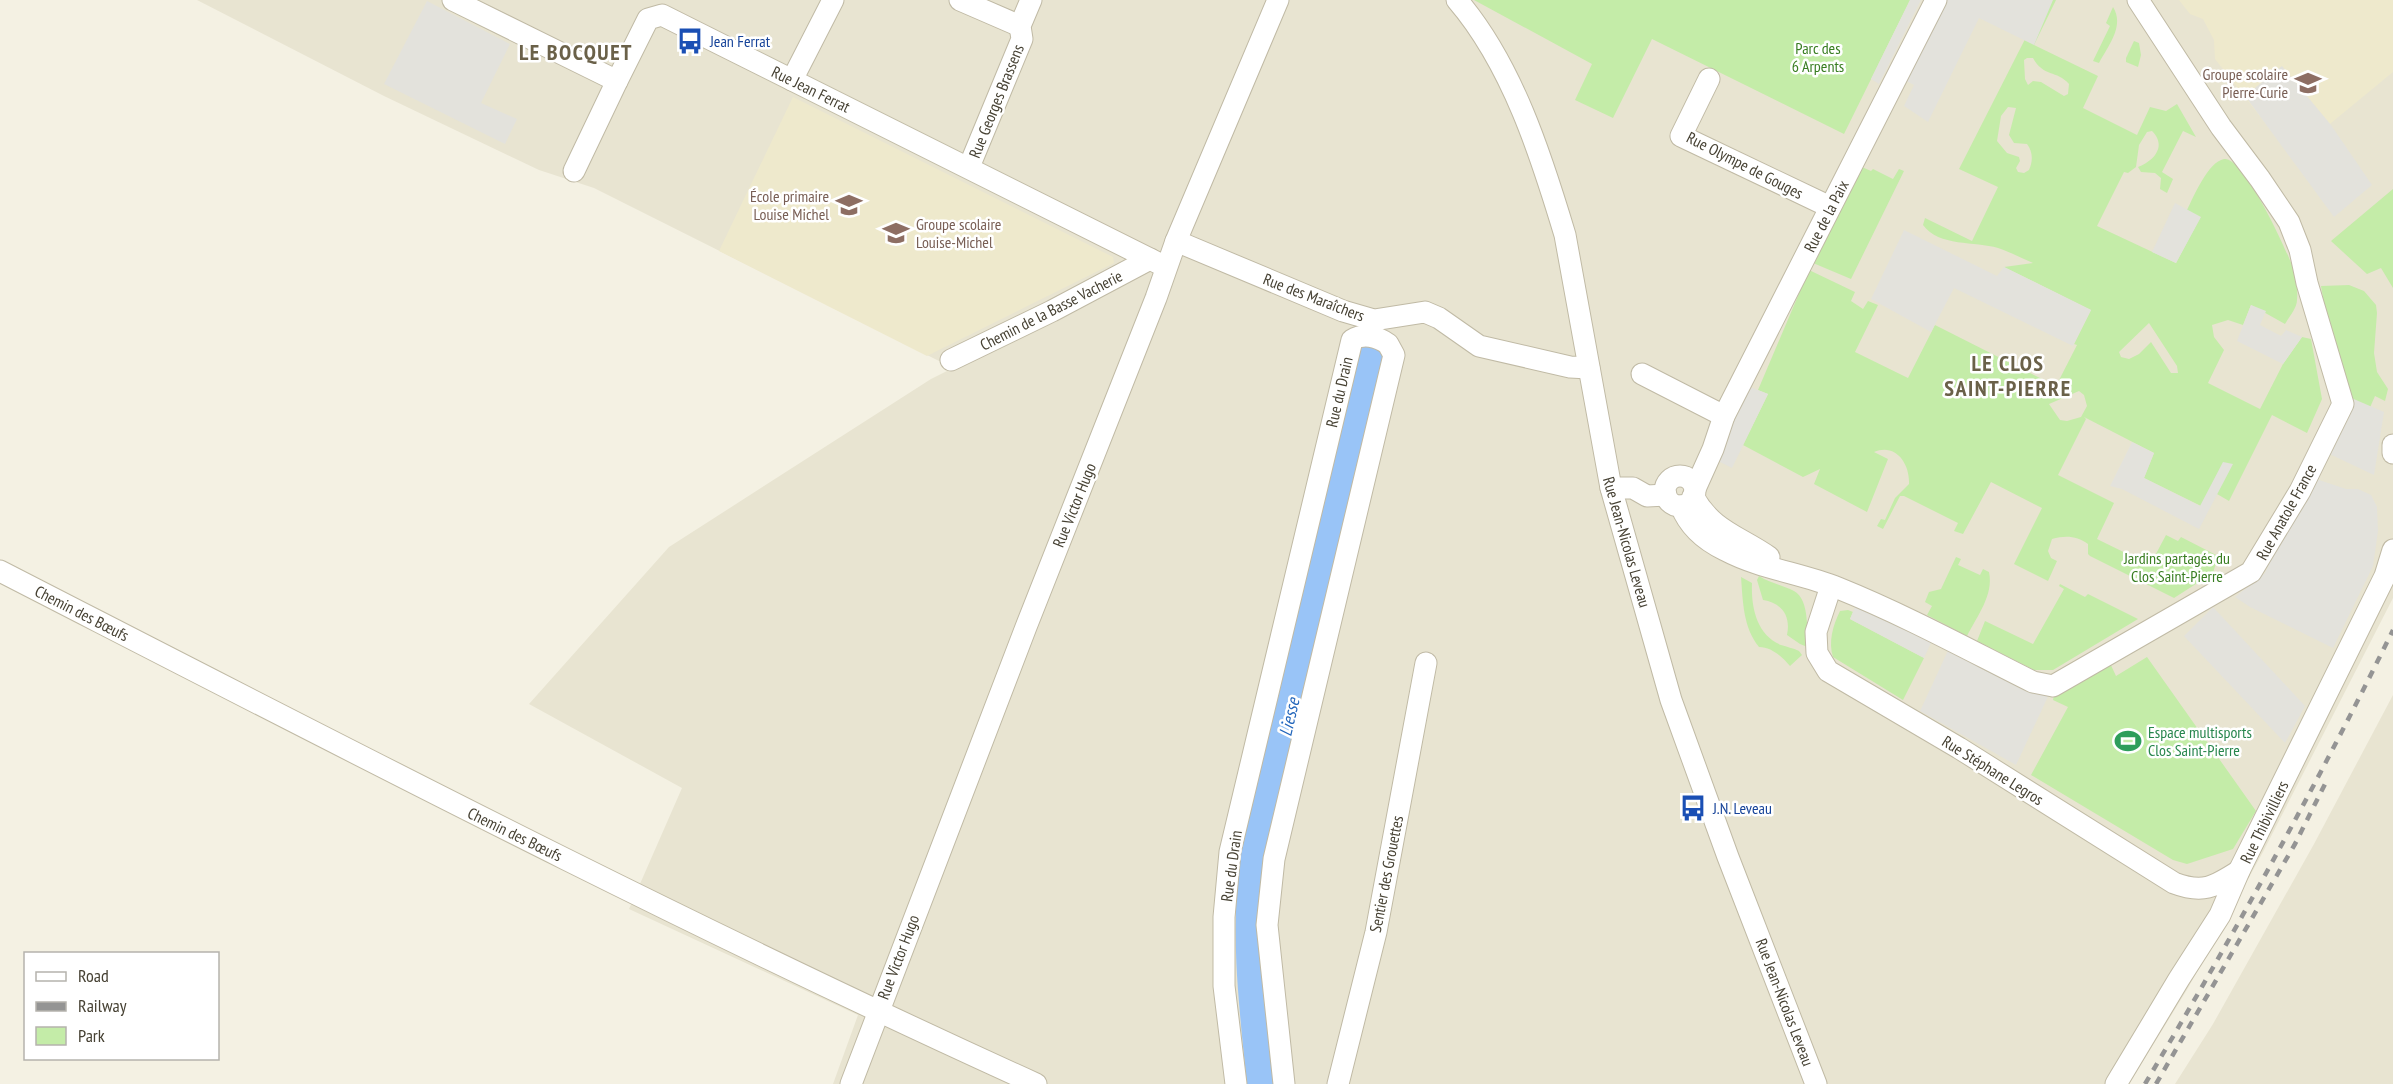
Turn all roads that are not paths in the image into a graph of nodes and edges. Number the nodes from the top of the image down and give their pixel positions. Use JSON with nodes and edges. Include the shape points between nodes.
{"nodes":[{"id":1,"x":453,"y":0,"type":"edge"},
{"id":2,"x":833,"y":0,"type":"edge"},
{"id":3,"x":960,"y":0,"type":"edge"},
{"id":4,"x":1031,"y":0,"type":"edge"},
{"id":5,"x":1278,"y":0,"type":"edge"},
{"id":6,"x":1457,"y":0,"type":"edge"},
{"id":7,"x":1936,"y":0,"type":"edge"},
{"id":8,"x":2138,"y":0,"type":"edge"},
{"id":9,"x":666,"y":7,"type":"edge"},
{"id":10,"x":1020,"y":26,"type":"junction"},
{"id":11,"x":1709,"y":79,"type":"dead end"},
{"id":12,"x":792,"y":80,"type":"junction"},
{"id":13,"x":617,"y":81,"type":"junction"},
{"id":14,"x":969,"y":167,"type":"junction"},
{"id":15,"x":574,"y":171,"type":"dead end"},
{"id":16,"x":1830,"y":207,"type":"junction"},
{"id":17,"x":1176,"y":241,"type":"junction"},
{"id":18,"x":1158,"y":263,"type":"junction"},
{"id":19,"x":951,"y":360,"type":"dead end"},
{"id":20,"x":1589,"y":368,"type":"junction"},
{"id":21,"x":1642,"y":374,"type":"dead end"},
{"id":22,"x":1721,"y":425,"type":"junction"},
{"id":23,"x":2393,"y":445,"type":"edge"},
{"id":24,"x":2393,"y":453,"type":"edge"},
{"id":25,"x":1611,"y":488,"type":"junction"},
{"id":26,"x":1680,"y":491,"type":"junction"},
{"id":27,"x":2393,"y":550,"type":"edge"},
{"id":28,"x":0,"y":572,"type":"edge"},
{"id":29,"x":1831,"y":586,"type":"junction"},
{"id":30,"x":1426,"y":663,"type":"dead end"},
{"id":31,"x":2240,"y":871,"type":"junction"},
{"id":32,"x":2216,"y":885,"type":"junction"},
{"id":33,"x":2220,"y":915,"type":"junction"},
{"id":34,"x":877,"y":1012,"type":"junction"},
{"id":35,"x":850,"y":1084,"type":"edge"},
{"id":36,"x":1036,"y":1084,"type":"edge"},
{"id":37,"x":1236,"y":1084,"type":"edge"},
{"id":38,"x":1284,"y":1084,"type":"edge"},
{"id":39,"x":1338,"y":1084,"type":"edge"},
{"id":40,"x":1816,"y":1084,"type":"edge"},
{"id":41,"x":2116,"y":1084,"type":"edge"}],
"edges":[{"from":1,"to":13,"type":"street"},
{"from":2,"to":12,"type":"street"},
{"from":3,"to":10,"type":"street"},
{"from":4,"to":10,"type":"street","name":"Rue Georges Brassens"},
{"from":5,"to":17,"type":"street","name":"Rue Victor Hugo"},
{"from":6,"to":20,"type":"street","name":"Rue Jean-Nicolas Leveau","via":[[1486,39],[1523,111],[1565,235]]},
{"from":7,"to":16,"type":"street","name":"Rue de la Paix"},
{"from":8,"to":29,"type":"street","name":"Rue Anatole France","via":[[2289,222],[2300,250],[2343,404],[2300,491],[2251,572],[2053,686],[2033,682]]},
{"from":9,"to":12,"type":"street","name":"Rue Jean Ferrat"},
{"from":9,"to":13,"type":"street","name":"Rue Jean Ferrat","via":[[648,19]]},
{"from":10,"to":14,"type":"street","name":"Rue Georges Brassens","via":[[1022,39]]},
{"from":11,"to":16,"type":"street","name":"Rue Olympe de Gouges","via":[[1681,136]]},
{"from":12,"to":14,"type":"street","name":"Rue Jean Ferrat"},
{"from":13,"to":15,"type":"street","name":"Rue Jean Ferrat"},
{"from":14,"to":18,"type":"street","name":"Rue Jean Ferrat"},
{"from":16,"to":22,"type":"street","name":"Rue de la Paix"},
{"from":17,"to":18,"type":"street","name":"Rue Victor Hugo"},
{"from":17,"to":20,"type":"street","name":"Rue des Maraîchers","via":[[1343,311],[1374,320],[1425,312],[1479,346]]},
{"from":18,"to":19,"type":"street","name":"Chemin de la Basse Vacherie"},
{"from":18,"to":34,"type":"street","name":"Rue Victor Hugo"},
{"from":20,"to":25,"type":"street","name":"Rue Jean-Nicolas Leveau"},
{"from":21,"to":22,"type":"street"},
{"from":22,"to":26,"type":"street","name":"Rue de la Paix"},
{"from":23,"to":24,"type":"street"},
{"from":25,"to":26,"type":"street","via":[[1633,488],[1647,496]]},
{"from":25,"to":40,"type":"street","name":"Rue Jean-Nicolas Leveau","via":[[1671,700]]},
{"from":26,"to":29,"type":"street","name":"Rue Anatole France","via":[[1690,525],[1713,543],[1760,565]]},
{"from":27,"to":31,"type":"street","name":"Rue Thibivilliers","via":[[2385,576]]},
{"from":28,"to":34,"type":"street","name":"Chemin des Bœufs","via":[[442,798]]},
{"from":29,"to":32,"type":"street","name":"Rue Stéphane Legros","via":[[1816,632],[1817,653],[1827,671],[1959,748],[2174,883],[2191,890]]},
{"from":30,"to":39,"type":"street","name":"Sentier des Grouettes","via":[[1376,932]]},
{"from":31,"to":32,"type":"street","name":"Rue Stéphane Legros"},
{"from":31,"to":33,"type":"street","name":"Rue Thibivilliers"},
{"from":32,"to":33,"type":"street"},
{"from":33,"to":41,"type":"street","name":"Rue Thibivilliers"},
{"from":34,"to":35,"type":"street","name":"Rue Victor Hugo"},
{"from":34,"to":36,"type":"street","name":"Chemin des Bœufs"},
{"from":37,"to":38,"type":"street","name":"Rue du Drain","via":[[1224,986],[1224,917],[1230,852],[1352,340],[1370,337],[1388,344],[1394,355],[1291,782],[1269,892],[1267,925]]}]}
